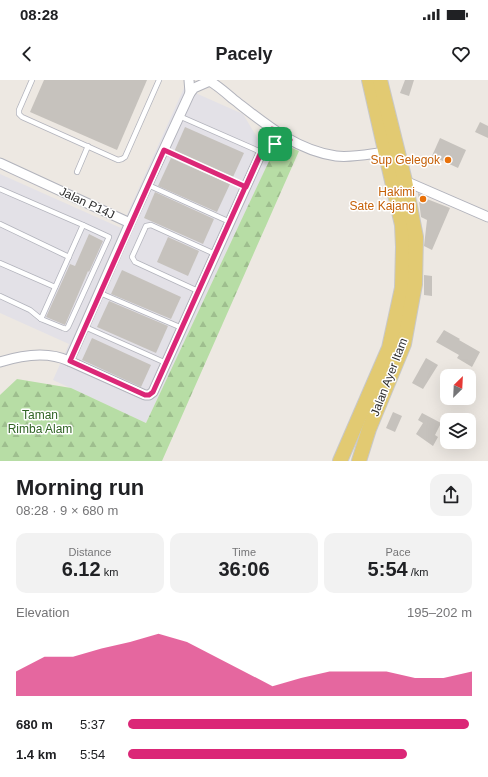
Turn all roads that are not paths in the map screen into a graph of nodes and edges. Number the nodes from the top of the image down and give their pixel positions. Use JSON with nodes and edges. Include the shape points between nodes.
{"nodes":[{"id":1,"x":32,"y":80,"type":"edge"},
{"id":2,"x":159,"y":80,"type":"edge"},
{"id":3,"x":189,"y":80,"type":"edge"},
{"id":4,"x":209,"y":80,"type":"edge"},
{"id":5,"x":369,"y":80,"type":"edge"},
{"id":6,"x":380,"y":80,"type":"edge"},
{"id":7,"x":190,"y":92,"type":"junction"},
{"id":8,"x":179,"y":116,"type":"junction"},
{"id":9,"x":272,"y":129,"type":"junction"},
{"id":10,"x":290,"y":140,"type":"junction"},
{"id":11,"x":88,"y":146,"type":"junction"},
{"id":12,"x":164,"y":150,"type":"junction"},
{"id":13,"x":261,"y":152,"type":"junction"},
{"id":14,"x":385,"y":152,"type":"junction"},
{"id":15,"x":1,"y":166,"type":"edge"},
{"id":16,"x":77,"y":172,"type":"dead end"},
{"id":17,"x":399,"y":182,"type":"junction"},
{"id":18,"x":148,"y":185,"type":"junction"},
{"id":19,"x":246,"y":187,"type":"junction"},
{"id":20,"x":0,"y":189,"type":"edge"},
{"id":21,"x":488,"y":217,"type":"edge"},
{"id":22,"x":230,"y":222,"type":"junction"},
{"id":23,"x":130,"y":223,"type":"junction"},
{"id":24,"x":0,"y":224,"type":"edge"},
{"id":25,"x":83,"y":226,"type":"junction"},
{"id":26,"x":215,"y":254,"type":"junction"},
{"id":27,"x":69,"y":257,"type":"junction"},
{"id":28,"x":0,"y":263,"type":"edge"},
{"id":29,"x":55,"y":287,"type":"junction"},
{"id":30,"x":198,"y":291,"type":"junction"},
{"id":31,"x":100,"y":293,"type":"junction"},
{"id":32,"x":0,"y":296,"type":"edge"},
{"id":33,"x":41,"y":319,"type":"junction"},
{"id":34,"x":85,"y":327,"type":"junction"},
{"id":35,"x":182,"y":328,"type":"junction"},
{"id":36,"x":70,"y":361,"type":"junction"},
{"id":37,"x":0,"y":362,"type":"edge"},
{"id":38,"x":166,"y":363,"type":"junction"},
{"id":39,"x":340,"y":461,"type":"edge"},
{"id":40,"x":359,"y":461,"type":"edge"}],
"edges":[{"from":1,"to":11,"type":"lane","via":[[19,114]]},
{"from":2,"to":11,"type":"lane","via":[[125,157],[118,160]]},
{"from":3,"to":7,"type":"street","name":"Jalan P14J"},
{"from":4,"to":7,"type":"street"},
{"from":4,"to":9,"type":"street"},
{"from":5,"to":14,"type":"main road","name":"Jalan Ayer Itam"},
{"from":6,"to":17,"type":"main road","name":"Jalan Ayer Itam"},
{"from":7,"to":8,"type":"street","name":"Jalan P14J"},
{"from":8,"to":12,"type":"street","name":"Jalan P14J"},
{"from":8,"to":13,"type":"lane"},
{"from":9,"to":10,"type":"street"},
{"from":9,"to":13,"type":"street"},
{"from":10,"to":13,"type":"lane","via":[[275,144]]},
{"from":10,"to":14,"type":"street","via":[[319,152],[337,156]]},
{"from":11,"to":16,"type":"lane"},
{"from":12,"to":18,"type":"street","name":"Jalan P14J"},
{"from":12,"to":19,"type":"lane"},
{"from":13,"to":19,"type":"street"},
{"from":14,"to":17,"type":"main road","name":"Jalan Ayer Itam"},
{"from":15,"to":23,"type":"street","name":"Jalan P14J"},
{"from":17,"to":21,"type":"street"},
{"from":17,"to":39,"type":"main road","via":[[403,247],[402,288],[389,348]]},
{"from":17,"to":40,"type":"main road","name":"Jalan Ayer Itam","via":[[416,237],[415,284],[404,344],[369,429]]},
{"from":18,"to":22,"type":"lane"},
{"from":18,"to":23,"type":"street","name":"Jalan P14J"},
{"from":19,"to":22,"type":"street"},
{"from":20,"to":25,"type":"lane"},
{"from":22,"to":26,"type":"street"},
{"from":23,"to":31,"type":"street"},
{"from":24,"to":27,"type":"lane"},
{"from":25,"to":27,"type":"lane"},
{"from":25,"to":33,"type":"lane","via":[[109,237],[68,327],[66,329]]},
{"from":26,"to":30,"type":"street"},
{"from":26,"to":30,"type":"lane","via":[[151,225],[146,226],[132,257],[133,260]]},
{"from":27,"to":29,"type":"lane"},
{"from":28,"to":29,"type":"lane"},
{"from":29,"to":33,"type":"lane"},
{"from":30,"to":35,"type":"street"},
{"from":31,"to":34,"type":"street"},
{"from":31,"to":35,"type":"lane"},
{"from":32,"to":33,"type":"lane","via":[[30,310]]},
{"from":34,"to":36,"type":"street"},
{"from":34,"to":38,"type":"lane"},
{"from":35,"to":38,"type":"street"},
{"from":36,"to":37,"type":"street","via":[[59,356],[38,355]]},
{"from":36,"to":38,"type":"street","via":[[145,395],[153,392]]}]}
